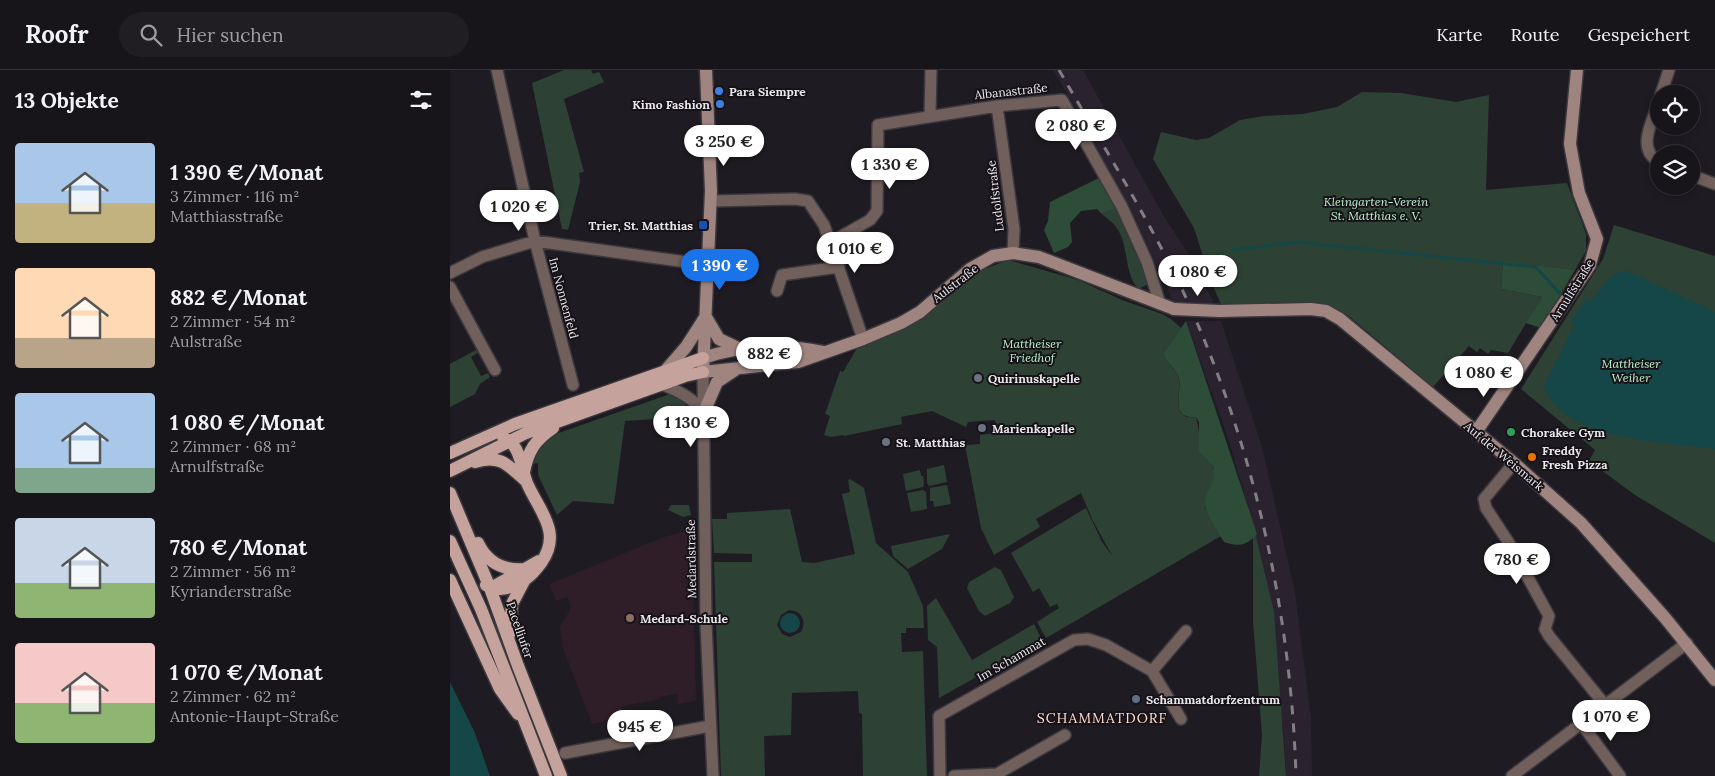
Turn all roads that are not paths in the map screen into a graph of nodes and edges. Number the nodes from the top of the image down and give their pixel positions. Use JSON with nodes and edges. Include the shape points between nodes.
{"nodes":[{"id":1,"x":497,"y":70,"type":"edge"},
{"id":2,"x":706,"y":70,"type":"edge"},
{"id":3,"x":931,"y":70,"type":"edge"},
{"id":4,"x":1576,"y":70,"type":"edge"},
{"id":5,"x":1669,"y":70,"type":"edge"},
{"id":6,"x":1664,"y":85,"type":"edge"},
{"id":7,"x":997,"y":106,"type":"junction"},
{"id":8,"x":930,"y":116,"type":"junction"},
{"id":9,"x":1650,"y":129,"type":"edge"},
{"id":10,"x":1650,"y":155,"type":"edge"},
{"id":11,"x":1700,"y":178,"type":"edge"},
{"id":12,"x":1715,"y":184,"type":"edge"},
{"id":13,"x":711,"y":202,"type":"junction"},
{"id":14,"x":534,"y":240,"type":"junction"},
{"id":15,"x":831,"y":242,"type":"junction"},
{"id":16,"x":1013,"y":253,"type":"junction"},
{"id":17,"x":708,"y":265,"type":"junction"},
{"id":18,"x":839,"y":267,"type":"junction"},
{"id":19,"x":450,"y":273,"type":"edge"},
{"id":20,"x":450,"y":287,"type":"edge"},
{"id":21,"x":777,"y":291,"type":"dead end"},
{"id":22,"x":1160,"y":304,"type":"junction"},
{"id":23,"x":1174,"y":309,"type":"joint"},
{"id":24,"x":706,"y":316,"type":"junction"},
{"id":25,"x":863,"y":339,"type":"junction"},
{"id":26,"x":742,"y":350,"type":"junction"},
{"id":27,"x":824,"y":352,"type":"junction"},
{"id":28,"x":703,"y":358,"type":"junction"},
{"id":29,"x":740,"y":367,"type":"junction"},
{"id":30,"x":495,"y":370,"type":"dead end"},
{"id":31,"x":666,"y":370,"type":"junction"},
{"id":32,"x":703,"y":372,"type":"junction"},
{"id":33,"x":661,"y":384,"type":"junction"},
{"id":34,"x":573,"y":385,"type":"dead end"},
{"id":35,"x":704,"y":412,"type":"junction"},
{"id":36,"x":568,"y":418,"type":"junction"},
{"id":37,"x":515,"y":424,"type":"junction"},
{"id":38,"x":1476,"y":432,"type":"junction"},
{"id":39,"x":488,"y":436,"type":"junction"},
{"id":40,"x":507,"y":441,"type":"junction"},
{"id":41,"x":450,"y":453,"type":"edge"},
{"id":42,"x":1514,"y":463,"type":"junction"},
{"id":43,"x":454,"y":469,"type":"edge"},
{"id":44,"x":522,"y":475,"type":"junction"},
{"id":45,"x":450,"y":493,"type":"edge"},
{"id":46,"x":465,"y":526,"type":"junction"},
{"id":47,"x":450,"y":541,"type":"edge"},
{"id":48,"x":465,"y":573,"type":"junction"},
{"id":49,"x":526,"y":575,"type":"junction"},
{"id":50,"x":450,"y":580,"type":"edge"},
{"id":51,"x":490,"y":588,"type":"junction"},
{"id":52,"x":481,"y":610,"type":"junction"},
{"id":53,"x":1186,"y":631,"type":"dead end"},
{"id":54,"x":508,"y":640,"type":"junction"},
{"id":55,"x":1687,"y":643,"type":"junction"},
{"id":56,"x":1152,"y":671,"type":"junction"},
{"id":57,"x":1715,"y":680,"type":"edge"},
{"id":58,"x":1605,"y":705,"type":"junction"},
{"id":59,"x":1180,"y":719,"type":"dead end"},
{"id":60,"x":525,"y":721,"type":"junction"},
{"id":61,"x":1581,"y":723,"type":"junction"},
{"id":62,"x":710,"y":726,"type":"junction"},
{"id":63,"x":1065,"y":735,"type":"dead end"},
{"id":64,"x":565,"y":753,"type":"dead end"},
{"id":65,"x":546,"y":776,"type":"edge"},
{"id":66,"x":560,"y":776,"type":"edge"},
{"id":67,"x":713,"y":776,"type":"edge"},
{"id":68,"x":940,"y":776,"type":"edge"},
{"id":69,"x":954,"y":776,"type":"edge"},
{"id":70,"x":1512,"y":776,"type":"edge"},
{"id":71,"x":1620,"y":776,"type":"edge"}],
"edges":[{"from":1,"to":14,"type":"street","name":"Im Nonnenfeld"},
{"from":2,"to":13,"type":"street"},
{"from":3,"to":8,"type":"street"},
{"from":4,"to":38,"type":"street","name":"Arnulfstraße","via":[[1570,122],[1571,156],[1579,193],[1597,240],[1596,249],[1590,265]]},
{"from":5,"to":6,"type":"street"},
{"from":7,"to":8,"type":"street","name":"Albanastraße"},
{"from":7,"to":16,"type":"street","name":"Ludolfstraße","via":[[1014,229]]},
{"from":7,"to":22,"type":"street","name":"Albanastraße","via":[[1062,100],[1122,207],[1147,262]]},
{"from":8,"to":15,"type":"street","name":"Albanastraße","via":[[878,125],[877,211],[870,220]]},
{"from":9,"to":10,"type":"street","via":[[1646,141]]},
{"from":11,"to":12,"type":"street"},
{"from":13,"to":15,"type":"street","via":[[795,198],[808,201]]},
{"from":13,"to":17,"type":"street"},
{"from":14,"to":17,"type":"street"},
{"from":14,"to":19,"type":"street","via":[[482,257]]},
{"from":14,"to":34,"type":"street","name":"Im Nonnenfeld"},
{"from":15,"to":18,"type":"street"},
{"from":16,"to":22,"type":"street","name":"Aulstraße","via":[[1039,257]]},
{"from":16,"to":25,"type":"street","name":"Aulstraße","via":[[993,256],[970,269],[920,312]]},
{"from":17,"to":24,"type":"street"},
{"from":18,"to":21,"type":"street","via":[[782,275]]},
{"from":18,"to":25,"type":"street"},
{"from":20,"to":30,"type":"street"},
{"from":22,"to":23,"type":"street","name":"Aulstraße"},
{"from":23,"to":38,"type":"street","name":"Auf der Weismark","bridge":true,"via":[[1326,311]]},
{"from":24,"to":26,"type":"street","via":[[718,339]]},
{"from":24,"to":28,"type":"street"},
{"from":24,"to":31,"type":"street"},
{"from":25,"to":27,"type":"street","name":"Aulstraße"},
{"from":26,"to":27,"type":"street","name":"Aulstraße","via":[[803,347]]},
{"from":26,"to":28,"type":"street","name":"Aulstraße"},
{"from":27,"to":29,"type":"street","name":"Aulstraße","via":[[798,362]]},
{"from":28,"to":31,"type":"main road"},
{"from":28,"to":32,"type":"street"},
{"from":29,"to":32,"type":"street","name":"Aulstraße"},
{"from":29,"to":35,"type":"street","via":[[716,382]]},
{"from":31,"to":37,"type":"main road"},
{"from":32,"to":33,"type":"main road"},
{"from":32,"to":35,"type":"street","name":"Medardstraße"},
{"from":33,"to":35,"type":"street","via":[[680,391]]},
{"from":33,"to":36,"type":"main road"},
{"from":35,"to":62,"type":"street","name":"Medardstraße"},
{"from":36,"to":40,"type":"main road"},
{"from":36,"to":44,"type":"main road","via":[[534,443]]},
{"from":37,"to":39,"type":"main road"},
{"from":37,"to":40,"type":"main road"},
{"from":38,"to":42,"type":"street","name":"Auf der Weismark"},
{"from":39,"to":40,"type":"main road","via":[[500,436]]},
{"from":39,"to":41,"type":"main road"},
{"from":40,"to":43,"type":"main road"},
{"from":40,"to":44,"type":"main road","via":[[516,450]]},
{"from":42,"to":55,"type":"street","name":"Auf der Weismark","via":[[1581,523]]},
{"from":42,"to":58,"type":"street","via":[[1484,499],[1486,508],[1549,616],[1545,629],[1549,636]]},
{"from":43,"to":44,"type":"main road","via":[[492,458]]},
{"from":44,"to":49,"type":"main road","via":[[549,528],[550,545],[535,571]]},
{"from":45,"to":46,"type":"main road","name":"Pacelliufer"},
{"from":46,"to":49,"type":"main road","via":[[485,556]]},
{"from":46,"to":51,"type":"main road","name":"Pacelliufer"},
{"from":47,"to":48,"type":"main road"},
{"from":48,"to":51,"type":"main road"},
{"from":48,"to":52,"type":"main road"},
{"from":49,"to":51,"type":"main road","via":[[504,589]]},
{"from":49,"to":54,"type":"main road","via":[[512,604]]},
{"from":50,"to":60,"type":"main road","via":[[500,689]]},
{"from":51,"to":52,"type":"main road"},
{"from":51,"to":54,"type":"main road","name":"Pacelliufer"},
{"from":52,"to":60,"type":"main road"},
{"from":53,"to":56,"type":"street"},
{"from":54,"to":66,"type":"main road","name":"Pacelliufer"},
{"from":55,"to":57,"type":"street","name":"Auf der Weismark"},
{"from":55,"to":58,"type":"street"},
{"from":56,"to":59,"type":"street"},
{"from":56,"to":68,"type":"street","name":"Im Schammat","via":[[1106,645],[1088,639],[1074,640],[939,716]]},
{"from":58,"to":61,"type":"street"},
{"from":60,"to":65,"type":"main road"},
{"from":61,"to":70,"type":"street"},
{"from":61,"to":71,"type":"street"},
{"from":62,"to":64,"type":"street"},
{"from":62,"to":67,"type":"street","name":"Medardstraße"},
{"from":63,"to":69,"type":"street","via":[[996,774]]}]}
